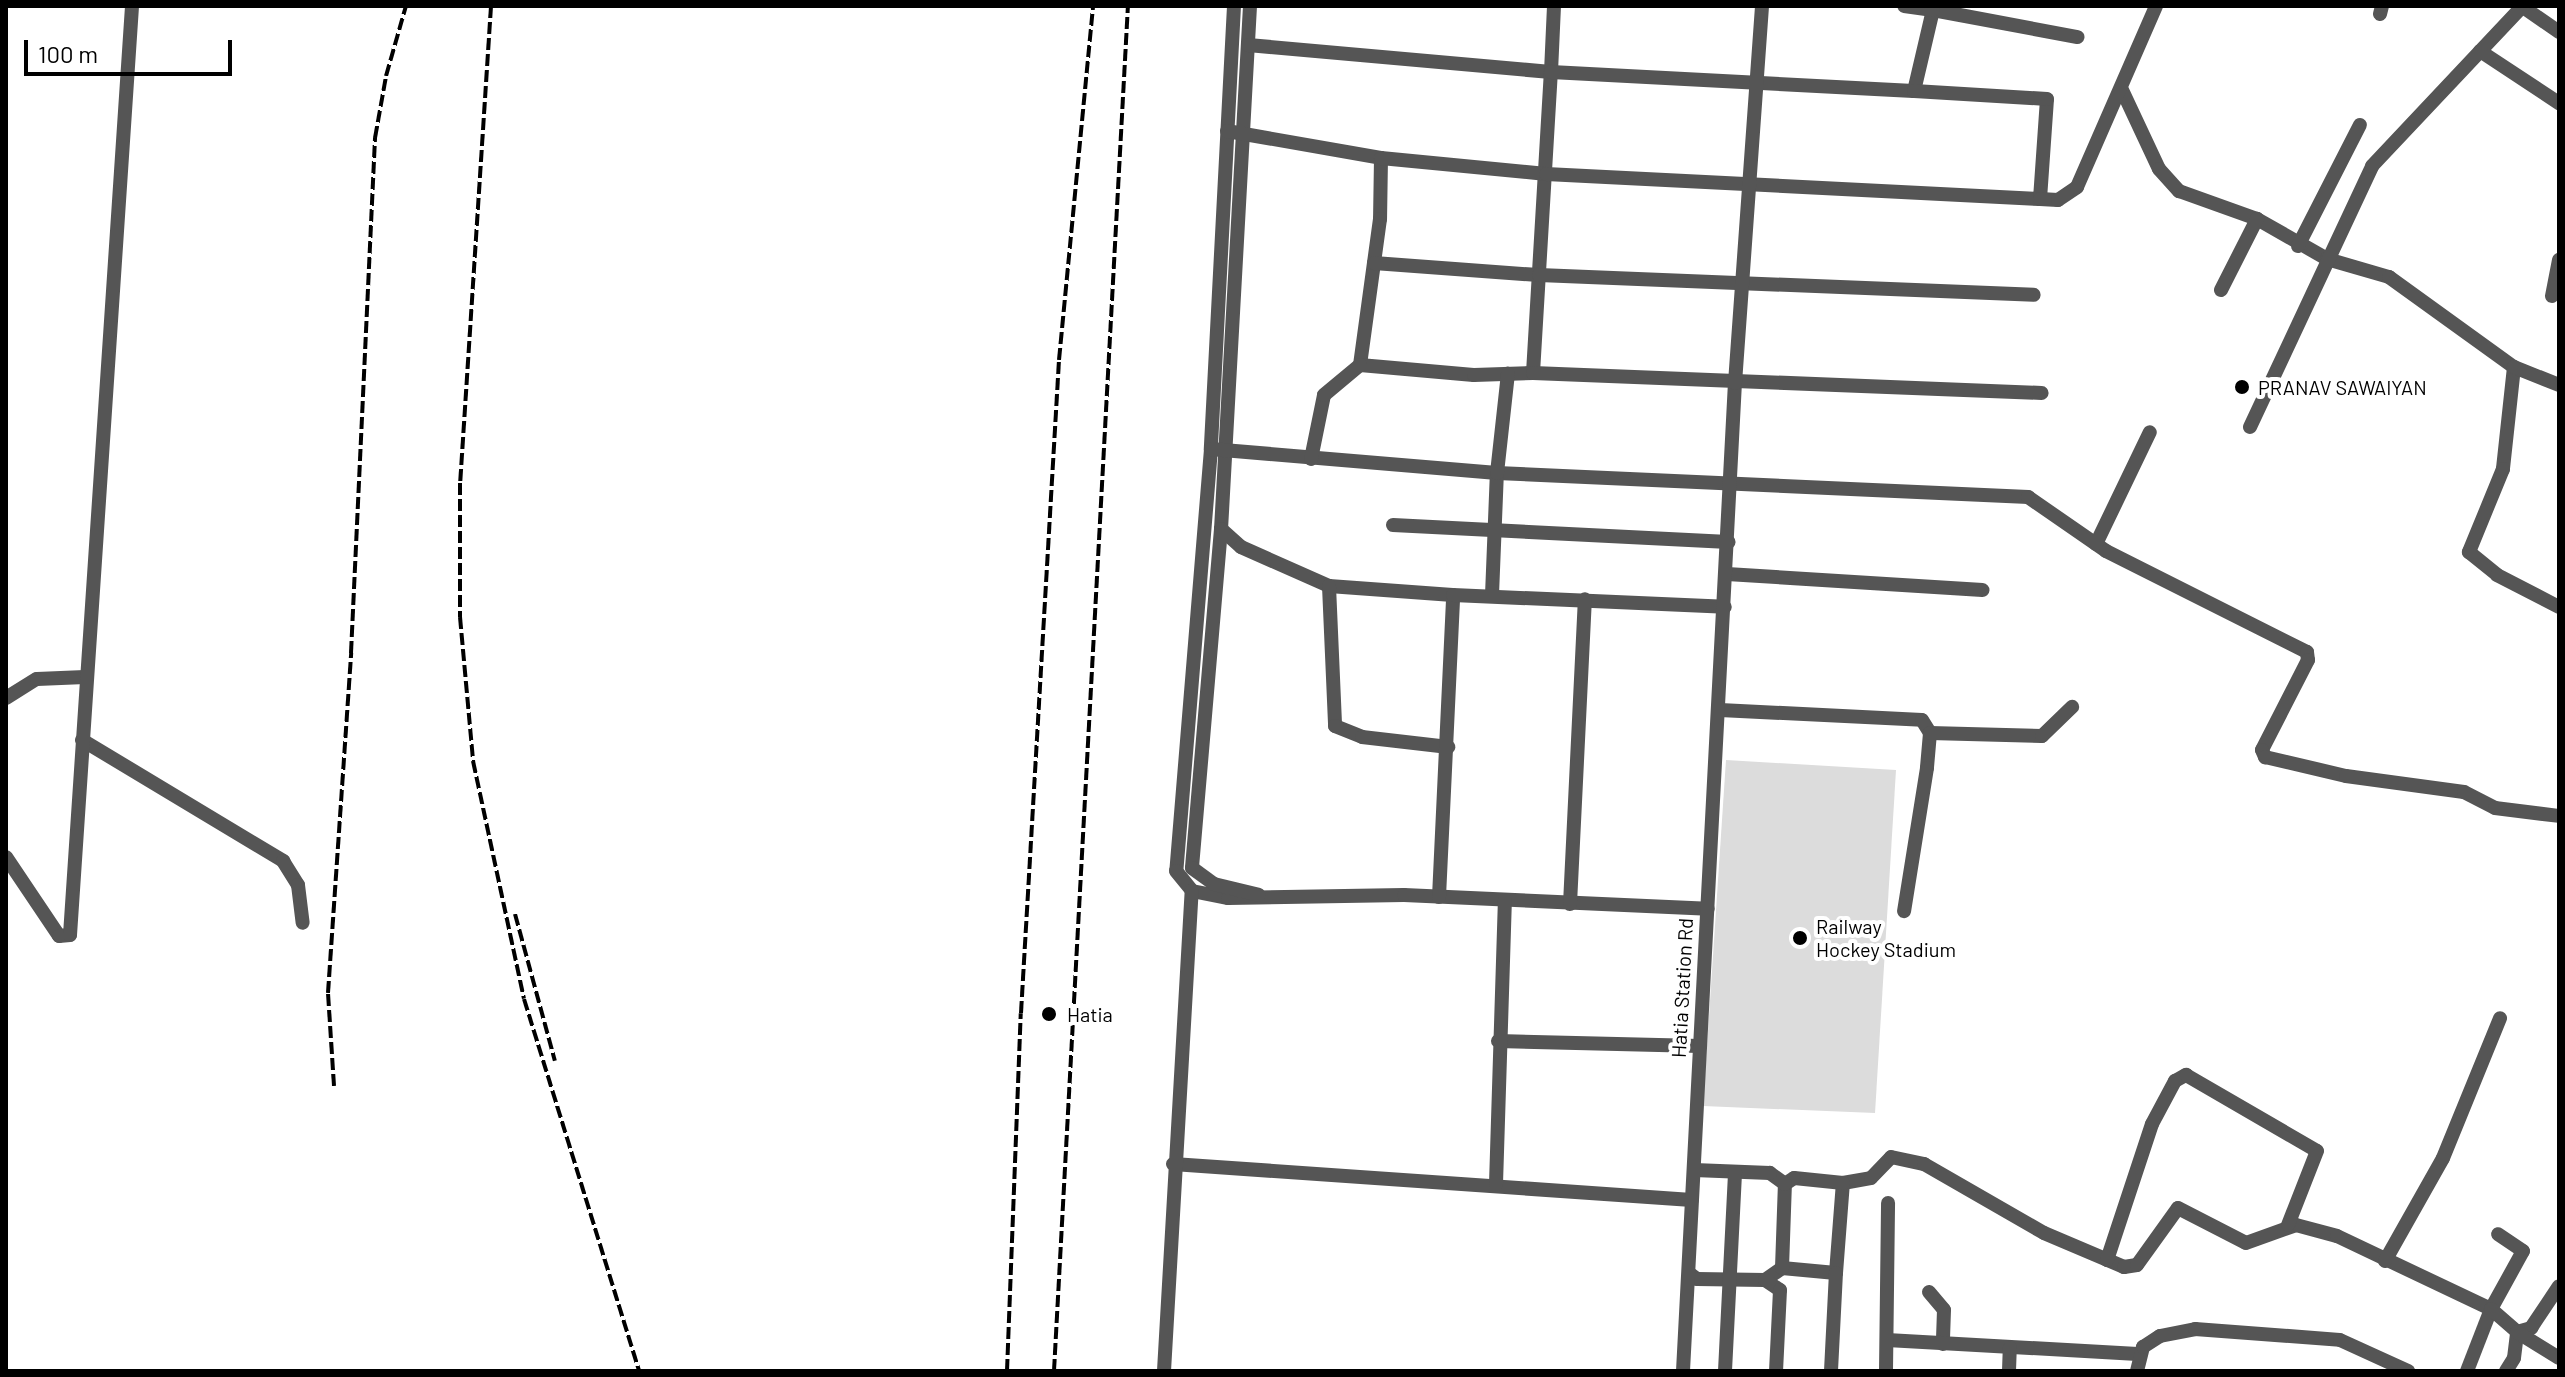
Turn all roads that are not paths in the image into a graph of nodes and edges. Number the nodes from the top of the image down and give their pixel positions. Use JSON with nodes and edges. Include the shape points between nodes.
{"nodes":[{"id":1,"x":132,"y":6,"type":"edge"},
{"id":2,"x":1234,"y":6,"type":"edge"},
{"id":3,"x":1250,"y":6,"type":"edge"},
{"id":4,"x":1554,"y":6,"type":"edge"},
{"id":5,"x":1762,"y":6,"type":"edge"},
{"id":6,"x":1904,"y":6,"type":"edge"},
{"id":7,"x":2156,"y":6,"type":"edge"},
{"id":8,"x":2523,"y":6,"type":"edge"},
{"id":9,"x":1933,"y":10,"type":"junction"},
{"id":10,"x":1970,"y":11,"type":"edge"},
{"id":11,"x":2559,"y":32,"type":"edge"},
{"id":12,"x":2077,"y":37,"type":"dead end"},
{"id":13,"x":1248,"y":45,"type":"junction"},
{"id":14,"x":2480,"y":51,"type":"junction"},
{"id":15,"x":1551,"y":72,"type":"junction"},
{"id":16,"x":1754,"y":80,"type":"junction"},
{"id":17,"x":2122,"y":90,"type":"junction"},
{"id":18,"x":1914,"y":91,"type":"junction"},
{"id":19,"x":2559,"y":103,"type":"edge"},
{"id":20,"x":2360,"y":125,"type":"dead end"},
{"id":21,"x":1234,"y":132,"type":"junction"},
{"id":22,"x":1381,"y":158,"type":"junction"},
{"id":23,"x":1546,"y":174,"type":"junction"},
{"id":24,"x":1749,"y":184,"type":"junction"},
{"id":25,"x":2040,"y":199,"type":"junction"},
{"id":26,"x":2257,"y":219,"type":"junction"},
{"id":27,"x":2298,"y":246,"type":"junction"},
{"id":28,"x":2327,"y":259,"type":"junction"},
{"id":29,"x":2559,"y":260,"type":"edge"},
{"id":30,"x":1374,"y":263,"type":"junction"},
{"id":31,"x":1539,"y":275,"type":"junction"},
{"id":32,"x":1741,"y":284,"type":"junction"},
{"id":33,"x":2221,"y":290,"type":"dead end"},
{"id":34,"x":2034,"y":295,"type":"dead end"},
{"id":35,"x":2552,"y":296,"type":"dead end"},
{"id":36,"x":1360,"y":365,"type":"junction"},
{"id":37,"x":2514,"y":367,"type":"junction"},
{"id":38,"x":1533,"y":373,"type":"junction"},
{"id":39,"x":1508,"y":374,"type":"junction"},
{"id":40,"x":1735,"y":383,"type":"junction"},
{"id":41,"x":2559,"y":385,"type":"edge"},
{"id":42,"x":2042,"y":393,"type":"dead end"},
{"id":43,"x":2250,"y":427,"type":"dead end"},
{"id":44,"x":2150,"y":432,"type":"dead end"},
{"id":45,"x":1218,"y":449,"type":"junction"},
{"id":46,"x":1311,"y":459,"type":"junction"},
{"id":47,"x":1497,"y":473,"type":"junction"},
{"id":48,"x":1731,"y":484,"type":"junction"},
{"id":49,"x":1393,"y":525,"type":"dead end"},
{"id":50,"x":1221,"y":529,"type":"junction"},
{"id":51,"x":1495,"y":530,"type":"junction"},
{"id":52,"x":1729,"y":542,"type":"junction"},
{"id":53,"x":2096,"y":544,"type":"junction"},
{"id":54,"x":1727,"y":574,"type":"junction"},
{"id":55,"x":1329,"y":586,"type":"junction"},
{"id":56,"x":1982,"y":590,"type":"dead end"},
{"id":57,"x":1453,"y":595,"type":"junction"},
{"id":58,"x":1492,"y":595,"type":"junction"},
{"id":59,"x":1585,"y":599,"type":"junction"},
{"id":60,"x":1725,"y":607,"type":"junction"},
{"id":61,"x":2559,"y":607,"type":"edge"},
{"id":62,"x":85,"y":677,"type":"junction"},
{"id":63,"x":6,"y":698,"type":"edge"},
{"id":64,"x":2072,"y":707,"type":"dead end"},
{"id":65,"x":1720,"y":710,"type":"junction"},
{"id":66,"x":1930,"y":733,"type":"junction"},
{"id":67,"x":82,"y":740,"type":"junction"},
{"id":68,"x":1448,"y":747,"type":"junction"},
{"id":69,"x":2559,"y":816,"type":"edge"},
{"id":70,"x":6,"y":857,"type":"edge"},
{"id":71,"x":1192,"y":891,"type":"junction"},
{"id":72,"x":1259,"y":895,"type":"junction"},
{"id":73,"x":1439,"y":897,"type":"junction"},
{"id":74,"x":1505,"y":900,"type":"junction"},
{"id":75,"x":1570,"y":904,"type":"junction"},
{"id":76,"x":1708,"y":909,"type":"junction"},
{"id":77,"x":1904,"y":911,"type":"dead end"},
{"id":78,"x":303,"y":923,"type":"dead end"},
{"id":79,"x":2500,"y":1018,"type":"dead end"},
{"id":80,"x":1498,"y":1041,"type":"junction"},
{"id":81,"x":1700,"y":1046,"type":"junction"},
{"id":82,"x":1173,"y":1164,"type":"junction"},
{"id":83,"x":1694,"y":1170,"type":"junction"},
{"id":84,"x":1735,"y":1172,"type":"junction"},
{"id":85,"x":1843,"y":1183,"type":"junction"},
{"id":86,"x":1496,"y":1184,"type":"junction"},
{"id":87,"x":1785,"y":1184,"type":"junction"},
{"id":88,"x":1692,"y":1200,"type":"junction"},
{"id":89,"x":1888,"y":1203,"type":"dead end"},
{"id":90,"x":2288,"y":1225,"type":"junction"},
{"id":91,"x":2498,"y":1234,"type":"dead end"},
{"id":92,"x":2107,"y":1260,"type":"junction"},
{"id":93,"x":2385,"y":1261,"type":"junction"},
{"id":94,"x":1782,"y":1268,"type":"junction"},
{"id":95,"x":1689,"y":1273,"type":"junction"},
{"id":96,"x":1836,"y":1273,"type":"junction"},
{"id":97,"x":1729,"y":1280,"type":"junction"},
{"id":98,"x":1765,"y":1280,"type":"junction"},
{"id":99,"x":2559,"y":1286,"type":"edge"},
{"id":100,"x":1929,"y":1292,"type":"dead end"},
{"id":101,"x":2491,"y":1309,"type":"junction"},
{"id":102,"x":2517,"y":1332,"type":"junction"},
{"id":103,"x":1887,"y":1340,"type":"junction"},
{"id":104,"x":1943,"y":1344,"type":"junction"},
{"id":105,"x":2010,"y":1348,"type":"junction"},
{"id":106,"x":2138,"y":1354,"type":"junction"},
{"id":107,"x":2559,"y":1358,"type":"edge"},
{"id":108,"x":1164,"y":1371,"type":"edge"},
{"id":109,"x":1683,"y":1371,"type":"edge"},
{"id":110,"x":1725,"y":1371,"type":"edge"},
{"id":111,"x":1776,"y":1371,"type":"edge"},
{"id":112,"x":1831,"y":1371,"type":"edge"},
{"id":113,"x":1886,"y":1371,"type":"edge"},
{"id":114,"x":2009,"y":1371,"type":"edge"},
{"id":115,"x":2137,"y":1371,"type":"edge"},
{"id":116,"x":2408,"y":1371,"type":"edge"},
{"id":117,"x":2467,"y":1371,"type":"edge"},
{"id":118,"x":2506,"y":1371,"type":"edge"}],
"edges":[{"from":1,"to":62,"type":"street"},
{"from":2,"to":21,"type":"street"},
{"from":3,"to":13,"type":"street"},
{"from":4,"to":15,"type":"street"},
{"from":5,"to":16,"type":"street"},
{"from":6,"to":9,"type":"street"},
{"from":7,"to":17,"type":"street"},
{"from":8,"to":11,"type":"street"},
{"from":8,"to":14,"type":"street"},
{"from":9,"to":10,"type":"street"},
{"from":9,"to":18,"type":"street"},
{"from":10,"to":12,"type":"street"},
{"from":13,"to":15,"type":"street"},
{"from":13,"to":21,"type":"street"},
{"from":14,"to":19,"type":"street"},
{"from":14,"to":28,"type":"street","via":[[2378,157]]},
{"from":15,"to":16,"type":"street"},
{"from":15,"to":23,"type":"street"},
{"from":16,"to":18,"type":"street"},
{"from":16,"to":24,"type":"street"},
{"from":17,"to":25,"type":"street","via":[[2077,187],[2058,200]]},
{"from":17,"to":26,"type":"street","via":[[2169,184]]},
{"from":18,"to":25,"type":"street","via":[[2047,99]]},
{"from":20,"to":27,"type":"street"},
{"from":21,"to":22,"type":"street"},
{"from":21,"to":45,"type":"street"},
{"from":22,"to":23,"type":"street"},
{"from":22,"to":30,"type":"street"},
{"from":23,"to":24,"type":"street"},
{"from":23,"to":31,"type":"street"},
{"from":24,"to":25,"type":"street"},
{"from":24,"to":32,"type":"street"},
{"from":26,"to":27,"type":"street"},
{"from":26,"to":33,"type":"street"},
{"from":27,"to":28,"type":"street"},
{"from":28,"to":37,"type":"street","via":[[2396,282]]},
{"from":28,"to":43,"type":"street"},
{"from":29,"to":35,"type":"street"},
{"from":30,"to":31,"type":"street"},
{"from":30,"to":36,"type":"street"},
{"from":31,"to":32,"type":"street"},
{"from":31,"to":38,"type":"street"},
{"from":32,"to":34,"type":"street"},
{"from":32,"to":40,"type":"street"},
{"from":36,"to":39,"type":"street"},
{"from":36,"to":46,"type":"street","via":[[1324,395]]},
{"from":37,"to":41,"type":"street"},
{"from":37,"to":61,"type":"street","via":[[2503,469],[2469,552],[2497,575]]},
{"from":38,"to":39,"type":"street"},
{"from":38,"to":40,"type":"street"},
{"from":39,"to":47,"type":"street"},
{"from":40,"to":42,"type":"street"},
{"from":40,"to":48,"type":"street"},
{"from":44,"to":53,"type":"street"},
{"from":45,"to":46,"type":"street"},
{"from":45,"to":50,"type":"street"},
{"from":45,"to":71,"type":"street","via":[[1176,871]]},
{"from":46,"to":47,"type":"street"},
{"from":47,"to":48,"type":"street"},
{"from":47,"to":51,"type":"street"},
{"from":48,"to":52,"type":"street"},
{"from":48,"to":53,"type":"street","via":[[2028,497]]},
{"from":49,"to":51,"type":"street"},
{"from":50,"to":55,"type":"street","via":[[1241,547]]},
{"from":50,"to":72,"type":"street","via":[[1192,868],[1214,884]]},
{"from":51,"to":52,"type":"street"},
{"from":51,"to":58,"type":"street"},
{"from":52,"to":54,"type":"street"},
{"from":53,"to":69,"type":"street","via":[[2307,652],[2308,660],[2262,750],[2265,757],[2371,780],[2464,792],[2495,808]]},
{"from":54,"to":56,"type":"street"},
{"from":54,"to":60,"type":"street"},
{"from":55,"to":57,"type":"street"},
{"from":55,"to":68,"type":"street","via":[[1335,726],[1362,737]]},
{"from":57,"to":58,"type":"street"},
{"from":57,"to":68,"type":"street"},
{"from":58,"to":59,"type":"street"},
{"from":59,"to":60,"type":"street"},
{"from":59,"to":75,"type":"street"},
{"from":60,"to":65,"type":"street"},
{"from":62,"to":63,"type":"street","via":[[37,679]]},
{"from":62,"to":67,"type":"street"},
{"from":64,"to":66,"type":"street","via":[[2042,736]]},
{"from":65,"to":66,"type":"street","via":[[1922,720]]},
{"from":65,"to":76,"type":"street"},
{"from":66,"to":77,"type":"street"},
{"from":67,"to":70,"type":"street","via":[[70,935],[59,936]]},
{"from":67,"to":78,"type":"street","via":[[283,861],[298,885]]},
{"from":68,"to":73,"type":"street"},
{"from":71,"to":72,"type":"street","via":[[1228,898]]},
{"from":71,"to":82,"type":"street"},
{"from":72,"to":73,"type":"street","name":"Hatia Station Rd"},
{"from":73,"to":74,"type":"street","name":"Hatia Station Rd"},
{"from":74,"to":75,"type":"street","name":"Hatia Station Rd"},
{"from":74,"to":80,"type":"street"},
{"from":75,"to":76,"type":"street","name":"Hatia Station Rd"},
{"from":76,"to":81,"type":"street","name":"Hatia Station Rd"},
{"from":79,"to":93,"type":"street","via":[[2443,1158]]},
{"from":80,"to":81,"type":"street"},
{"from":80,"to":86,"type":"street"},
{"from":81,"to":83,"type":"street","name":"Hatia Station Rd"},
{"from":82,"to":86,"type":"street"},
{"from":82,"to":108,"type":"street"},
{"from":83,"to":84,"type":"street"},
{"from":83,"to":88,"type":"street","name":"Hatia Station Rd"},
{"from":84,"to":87,"type":"street","via":[[1770,1173]]},
{"from":84,"to":97,"type":"street"},
{"from":85,"to":87,"type":"street","via":[[1794,1178]]},
{"from":85,"to":92,"type":"street","via":[[1871,1178],[1891,1157],[1924,1164],[2013,1217]]},
{"from":85,"to":96,"type":"street"},
{"from":86,"to":88,"type":"street"},
{"from":87,"to":94,"type":"street"},
{"from":88,"to":95,"type":"street","name":"Hatia Station Rd"},
{"from":89,"to":103,"type":"street"},
{"from":90,"to":92,"type":"street","via":[[2246,1243],[2178,1208],[2137,1265],[2124,1267]]},
{"from":90,"to":92,"type":"street","via":[[2317,1157],[2314,1146],[2192,1077],[2180,1076],[2148,1136]]},
{"from":90,"to":93,"type":"street","via":[[2337,1236]]},
{"from":91,"to":101,"type":"street","via":[[2523,1251]]},
{"from":93,"to":101,"type":"street"},
{"from":94,"to":96,"type":"street"},
{"from":94,"to":98,"type":"street"},
{"from":95,"to":97,"type":"street","via":[[1697,1279]]},
{"from":95,"to":109,"type":"street","name":"Hatia Station Rd"},
{"from":96,"to":112,"type":"street"},
{"from":97,"to":98,"type":"street"},
{"from":97,"to":110,"type":"street"},
{"from":98,"to":111,"type":"street","via":[[1780,1290]]},
{"from":99,"to":102,"type":"street","via":[[2539,1320]]},
{"from":100,"to":104,"type":"street","via":[[1944,1310]]},
{"from":101,"to":102,"type":"street"},
{"from":101,"to":117,"type":"street"},
{"from":102,"to":107,"type":"street"},
{"from":102,"to":118,"type":"street","via":[[2514,1358]]},
{"from":103,"to":104,"type":"street"},
{"from":103,"to":113,"type":"street"},
{"from":104,"to":105,"type":"street"},
{"from":105,"to":106,"type":"street"},
{"from":105,"to":114,"type":"street"},
{"from":106,"to":115,"type":"street"},
{"from":106,"to":116,"type":"street","via":[[2178,1330],[2318,1337],[2340,1340]]}]}
